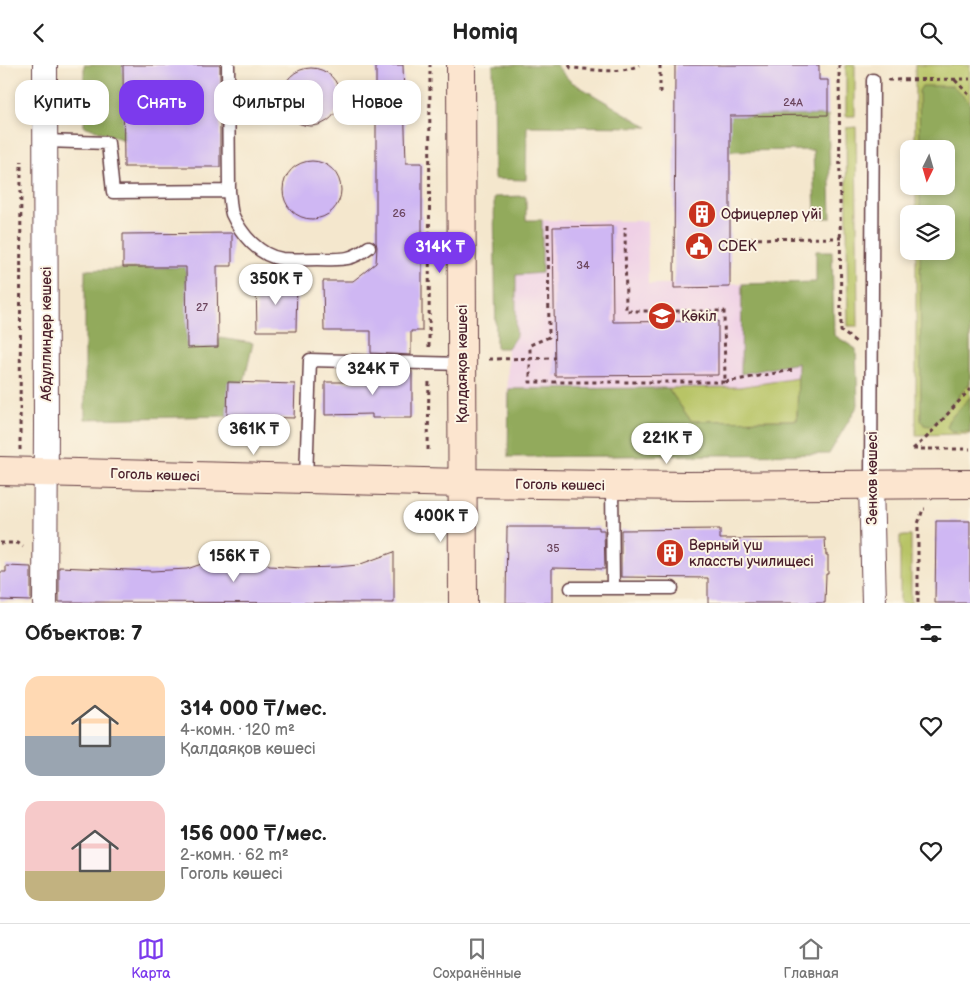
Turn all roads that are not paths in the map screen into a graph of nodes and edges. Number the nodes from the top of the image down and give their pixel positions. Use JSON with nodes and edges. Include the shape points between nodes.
{"nodes":[{"id":1,"x":45,"y":65,"type":"edge"},
{"id":2,"x":228,"y":65,"type":"edge"},
{"id":3,"x":461,"y":65,"type":"edge"},
{"id":4,"x":872,"y":80,"type":"road end"},
{"id":5,"x":45,"y":141,"type":"junction"},
{"id":6,"x":229,"y":191,"type":"junction"},
{"id":7,"x":368,"y":247,"type":"dead end"},
{"id":8,"x":462,"y":363,"type":"junction"},
{"id":9,"x":0,"y":471,"type":"edge"},
{"id":10,"x":45,"y":472,"type":"junction"},
{"id":11,"x":306,"y":479,"type":"junction"},
{"id":12,"x":462,"y":483,"type":"junction"},
{"id":13,"x":871,"y":484,"type":"junction"},
{"id":14,"x":970,"y":484,"type":"edge"},
{"id":15,"x":612,"y":485,"type":"junction"},
{"id":16,"x":571,"y":588,"type":"dead end"},
{"id":17,"x":613,"y":588,"type":"junction"},
{"id":18,"x":672,"y":588,"type":"dead end"},
{"id":19,"x":45,"y":603,"type":"edge"},
{"id":20,"x":463,"y":603,"type":"edge"},
{"id":21,"x":874,"y":603,"type":"edge"}],
"edges":[{"from":1,"to":5,"type":"street","name":"Абдуллиндер көшесі"},
{"from":2,"to":6,"type":"lane"},
{"from":3,"to":8,"type":"street","name":"Қалдаяқов көшесі"},
{"from":4,"to":13,"type":"lane","name":"Зенков көшесі"},
{"from":5,"to":6,"type":"lane","via":[[108,143],[113,192]]},
{"from":5,"to":10,"type":"street","name":"Абдуллиндер көшесі"},
{"from":6,"to":7,"type":"lane","via":[[232,212],[244,233],[253,245],[270,256],[282,259],[345,259],[357,256]]},
{"from":8,"to":11,"type":"lane","via":[[310,360]]},
{"from":8,"to":12,"type":"street","name":"Қалдаяқов көшесі"},
{"from":9,"to":10,"type":"street","name":"Гоголь көшесі"},
{"from":10,"to":11,"type":"street","name":"Гоголь көшесі"},
{"from":10,"to":19,"type":"street","name":"Абдуллиндер көшесі"},
{"from":11,"to":12,"type":"street","name":"Гоголь көшесі"},
{"from":12,"to":15,"type":"street","name":"Гоголь көшесі"},
{"from":12,"to":20,"type":"street","name":"Қалдаяқов көшесі"},
{"from":13,"to":14,"type":"street","name":"Гоголь көшесі"},
{"from":13,"to":15,"type":"street","name":"Гоголь көшесі"},
{"from":13,"to":21,"type":"street","name":"Зенков көшесі"},
{"from":15,"to":17,"type":"lane"},
{"from":16,"to":17,"type":"lane"},
{"from":17,"to":18,"type":"lane"}]}
